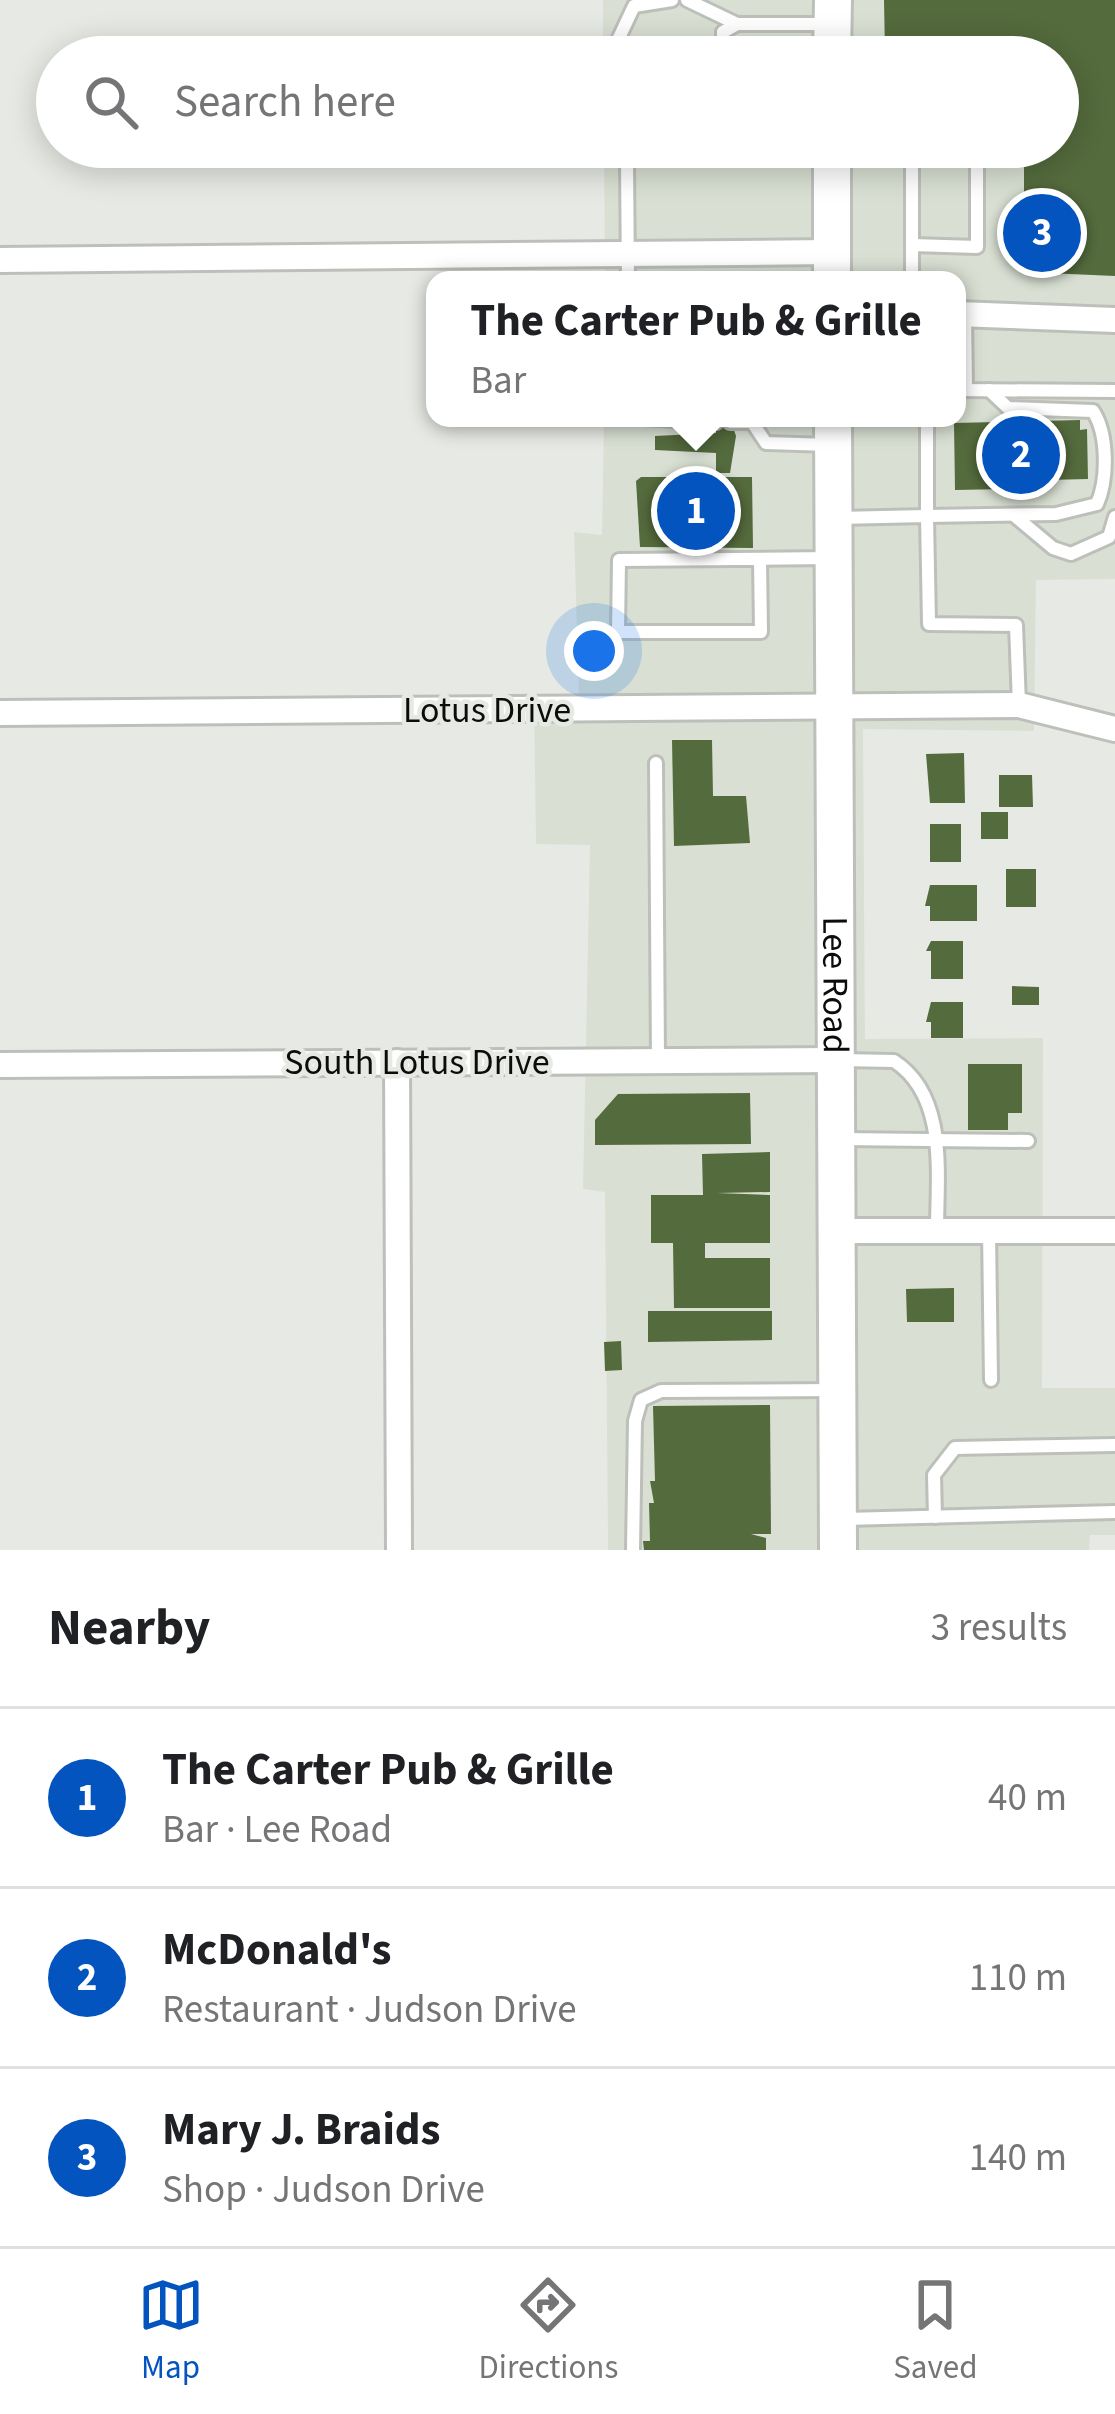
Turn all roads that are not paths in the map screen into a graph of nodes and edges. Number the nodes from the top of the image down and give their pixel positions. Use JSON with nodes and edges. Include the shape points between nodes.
{"nodes":[{"id":1,"x":671,"y":0,"type":"edge"},
{"id":2,"x":688,"y":0,"type":"edge"},
{"id":3,"x":737,"y":24,"type":"junction"},
{"id":4,"x":832,"y":27,"type":"edge"},
{"id":5,"x":620,"y":36,"type":"edge"},
{"id":6,"x":724,"y":36,"type":"edge"},
{"id":7,"x":627,"y":168,"type":"edge"},
{"id":8,"x":832,"y":168,"type":"edge"},
{"id":9,"x":912,"y":168,"type":"edge"},
{"id":10,"x":977,"y":168,"type":"edge"},
{"id":11,"x":912,"y":245,"type":"junction"},
{"id":12,"x":629,"y":253,"type":"junction"},
{"id":13,"x":0,"y":260,"type":"edge"},
{"id":14,"x":831,"y":266,"type":"edge"},
{"id":15,"x":628,"y":271,"type":"edge"},
{"id":16,"x":912,"y":271,"type":"edge"},
{"id":17,"x":966,"y":314,"type":"edge"},
{"id":18,"x":1115,"y":320,"type":"edge"},
{"id":19,"x":966,"y":390,"type":"edge"},
{"id":20,"x":989,"y":390,"type":"junction"},
{"id":21,"x":1115,"y":391,"type":"edge"},
{"id":22,"x":756,"y":427,"type":"edge"},
{"id":23,"x":927,"y":427,"type":"edge"},
{"id":24,"x":833,"y":432,"type":"edge"},
{"id":25,"x":927,"y":516,"type":"junction"},
{"id":26,"x":1015,"y":516,"type":"junction"},
{"id":27,"x":1115,"y":517,"type":"edge"},
{"id":28,"x":835,"y":518,"type":"junction"},
{"id":29,"x":833,"y":558,"type":"junction"},
{"id":30,"x":760,"y":559,"type":"junction"},
{"id":31,"x":1019,"y":705,"type":"junction"},
{"id":32,"x":834,"y":707,"type":"junction"},
{"id":33,"x":0,"y":713,"type":"edge"},
{"id":34,"x":1115,"y":729,"type":"edge"},
{"id":35,"x":656,"y":763,"type":"dead end"},
{"id":36,"x":834,"y":1060,"type":"junction"},
{"id":37,"x":658,"y":1061,"type":"junction"},
{"id":38,"x":397,"y":1062,"type":"junction"},
{"id":39,"x":0,"y":1065,"type":"edge"},
{"id":40,"x":834,"y":1139,"type":"junction"},
{"id":41,"x":936,"y":1139,"type":"junction"},
{"id":42,"x":1028,"y":1142,"type":"dead end"},
{"id":43,"x":834,"y":1231,"type":"junction"},
{"id":44,"x":938,"y":1231,"type":"junction"},
{"id":45,"x":989,"y":1231,"type":"junction"},
{"id":46,"x":1115,"y":1231,"type":"edge"},
{"id":47,"x":991,"y":1380,"type":"dead end"},
{"id":48,"x":835,"y":1390,"type":"junction"},
{"id":49,"x":1115,"y":1445,"type":"edge"},
{"id":50,"x":1115,"y":1512,"type":"edge"},
{"id":51,"x":935,"y":1517,"type":"junction"},
{"id":52,"x":838,"y":1535,"type":"edge"},
{"id":53,"x":398,"y":1550,"type":"edge"},
{"id":54,"x":633,"y":1550,"type":"edge"}],
"edges":[{"from":1,"to":5,"type":"lane","via":[[634,6]]},
{"from":2,"to":3,"type":"lane"},
{"from":3,"to":4,"type":"lane"},
{"from":3,"to":6,"type":"lane"},
{"from":7,"to":12,"type":"lane"},
{"from":8,"to":14,"type":"main road"},
{"from":9,"to":11,"type":"lane"},
{"from":10,"to":11,"type":"lane","via":[[977,247]]},
{"from":11,"to":16,"type":"lane"},
{"from":12,"to":13,"type":"street"},
{"from":12,"to":14,"type":"street"},
{"from":12,"to":15,"type":"lane"},
{"from":17,"to":18,"type":"street"},
{"from":19,"to":20,"type":"lane"},
{"from":20,"to":21,"type":"lane"},
{"from":20,"to":26,"type":"lane","via":[[1008,408],[1094,410],[1103,426],[1097,505]]},
{"from":22,"to":24,"type":"lane","via":[[766,443]]},
{"from":23,"to":25,"type":"lane"},
{"from":24,"to":28,"type":"main road","name":"Lee Road"},
{"from":25,"to":26,"type":"lane"},
{"from":25,"to":28,"type":"lane"},
{"from":25,"to":31,"type":"lane","via":[[929,624],[1016,625]]},
{"from":26,"to":27,"type":"lane","via":[[1071,554],[1109,537]]},
{"from":28,"to":29,"type":"main road","name":"Lee Road"},
{"from":29,"to":30,"type":"lane"},
{"from":29,"to":32,"type":"main road","name":"Lee Road"},
{"from":30,"to":30,"type":"lane","via":[[619,560],[619,632],[761,632]]},
{"from":31,"to":32,"type":"street","name":"Lotus Drive"},
{"from":31,"to":34,"type":"street","name":"Lotus Drive"},
{"from":32,"to":33,"type":"street","name":"Lotus Drive"},
{"from":32,"to":36,"type":"main road","name":"Lee Road"},
{"from":35,"to":37,"type":"lane"},
{"from":36,"to":37,"type":"street","name":"South Lotus Drive"},
{"from":36,"to":40,"type":"main road","name":"Lee Road"},
{"from":36,"to":41,"type":"lane","via":[[894,1061],[906,1069],[925,1093]]},
{"from":37,"to":38,"type":"street","name":"South Lotus Drive"},
{"from":38,"to":39,"type":"street","name":"South Lotus Drive"},
{"from":38,"to":53,"type":"street"},
{"from":40,"to":41,"type":"lane"},
{"from":40,"to":43,"type":"main road","name":"Lee Road"},
{"from":41,"to":42,"type":"lane"},
{"from":41,"to":44,"type":"lane"},
{"from":43,"to":44,"type":"street"},
{"from":43,"to":48,"type":"main road","name":"Lee Road"},
{"from":44,"to":45,"type":"street"},
{"from":45,"to":46,"type":"street"},
{"from":45,"to":47,"type":"lane"},
{"from":48,"to":52,"type":"main road","name":"Lee Road"},
{"from":48,"to":54,"type":"lane","via":[[661,1391],[641,1400]]},
{"from":49,"to":51,"type":"lane","via":[[955,1448],[934,1474]]},
{"from":50,"to":51,"type":"lane"},
{"from":51,"to":52,"type":"lane"}]}
